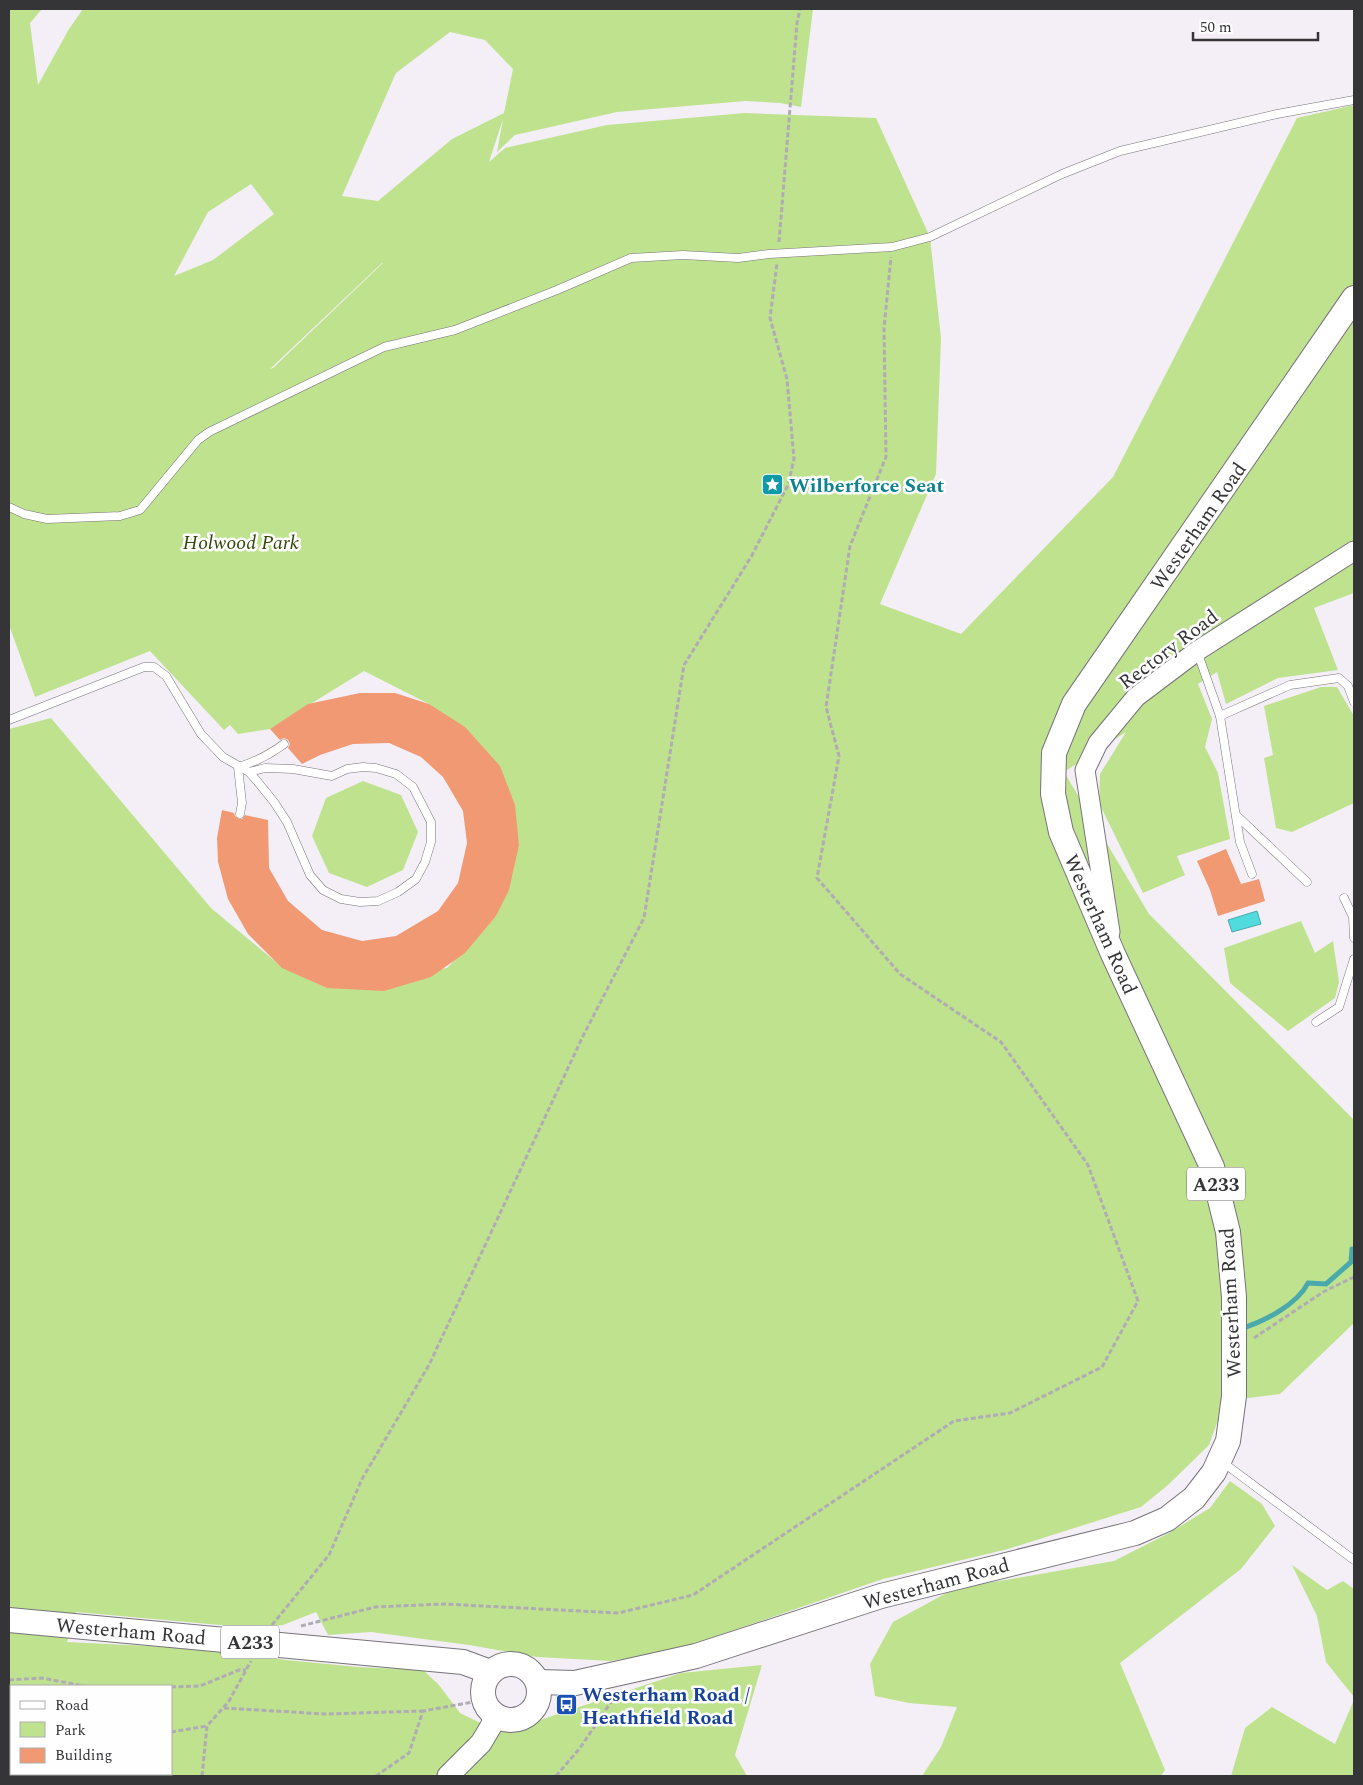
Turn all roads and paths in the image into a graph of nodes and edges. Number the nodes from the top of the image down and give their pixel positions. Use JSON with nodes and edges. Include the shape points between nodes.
{"nodes":[{"id":1,"x":800,"y":9,"type":"edge"},
{"id":2,"x":1354,"y":100,"type":"edge"},
{"id":3,"x":892,"y":247,"type":"junction"},
{"id":4,"x":778,"y":255,"type":"junction"},
{"id":5,"x":1354,"y":298,"type":"edge"},
{"id":6,"x":9,"y":507,"type":"edge"},
{"id":7,"x":1354,"y":551,"type":"edge"},
{"id":8,"x":1197,"y":651,"type":"junction"},
{"id":9,"x":1354,"y":702,"type":"edge"},
{"id":10,"x":1220,"y":716,"type":"junction"},
{"id":11,"x":9,"y":720,"type":"edge"},
{"id":12,"x":284,"y":744,"type":"dead end"},
{"id":13,"x":238,"y":767,"type":"junction"},
{"id":14,"x":249,"y":772,"type":"junction"},
{"id":15,"x":240,"y":814,"type":"dead end"},
{"id":16,"x":1236,"y":815,"type":"junction"},
{"id":17,"x":1252,"y":874,"type":"dead end"},
{"id":18,"x":1307,"y":882,"type":"dead end"},
{"id":19,"x":1344,"y":898,"type":"dead end"},
{"id":20,"x":1354,"y":915,"type":"edge"},
{"id":21,"x":1354,"y":938,"type":"edge"},
{"id":22,"x":1113,"y":954,"type":"junction"},
{"id":23,"x":1354,"y":959,"type":"edge"},
{"id":24,"x":1316,"y":1022,"type":"dead end"},
{"id":25,"x":1354,"y":1277,"type":"edge"},
{"id":26,"x":1254,"y":1338,"type":"dead end"},
{"id":27,"x":1219,"y":1460,"type":"junction"},
{"id":28,"x":1354,"y":1560,"type":"edge"},
{"id":29,"x":9,"y":1620,"type":"edge"},
{"id":30,"x":299,"y":1627,"type":"dead end"},
{"id":31,"x":268,"y":1630,"type":"dead end"},
{"id":32,"x":633,"y":1670,"type":"junction"},
{"id":33,"x":490,"y":1672,"type":"junction"},
{"id":34,"x":9,"y":1680,"type":"edge"},
{"id":35,"x":539,"y":1682,"type":"junction"},
{"id":36,"x":79,"y":1685,"type":"edge"},
{"id":37,"x":172,"y":1687,"type":"edge"},
{"id":38,"x":223,"y":1708,"type":"junction"},
{"id":39,"x":490,"y":1708,"type":"junction"},
{"id":40,"x":423,"y":1711,"type":"junction"},
{"id":41,"x":208,"y":1726,"type":"junction"},
{"id":42,"x":172,"y":1732,"type":"edge"},
{"id":43,"x":202,"y":1776,"type":"edge"},
{"id":44,"x":376,"y":1776,"type":"edge"},
{"id":45,"x":448,"y":1776,"type":"edge"},
{"id":46,"x":556,"y":1776,"type":"edge"}],
"edges":[{"from":1,"to":4,"type":"path"},
{"from":2,"to":3,"type":"lane","via":[[1276,114],[1120,151],[1062,174],[930,237]]},
{"from":3,"to":4,"type":"lane"},
{"from":3,"to":30,"type":"path","via":[[884,328],[886,457],[850,546],[826,707],[839,756],[817,878],[900,974],[1001,1042],[1088,1166],[1138,1301],[1102,1367],[1010,1412],[954,1421],[693,1595],[618,1613],[444,1604],[375,1607]]},
{"from":4,"to":6,"type":"lane","via":[[632,258],[455,330],[384,347],[209,432],[198,440],[140,510],[120,516],[46,519]]},
{"from":4,"to":31,"type":"path","via":[[770,318],[787,379],[794,459],[788,485],[751,557],[684,664],[644,918],[583,1036],[429,1365],[362,1478],[329,1556]]},
{"from":5,"to":22,"type":"main road","name":"Westerham Road","number":"A233","via":[[1074,704],[1054,753],[1053,794],[1061,832]]},
{"from":7,"to":8,"type":"street","name":"Rectory Road"},
{"from":8,"to":10,"type":"lane"},
{"from":8,"to":22,"type":"street","name":"Rectory Road","via":[[1136,696],[1098,743],[1085,770]]},
{"from":9,"to":10,"type":"lane","via":[[1348,686],[1339,678],[1331,678],[1290,685]]},
{"from":10,"to":16,"type":"lane"},
{"from":11,"to":13,"type":"lane","via":[[144,667],[154,667],[166,676],[201,734],[223,758]]},
{"from":12,"to":13,"type":"lane","via":[[269,755]]},
{"from":13,"to":14,"type":"lane"},
{"from":13,"to":15,"type":"lane"},
{"from":14,"to":14,"type":"lane","via":[[283,768],[332,776],[347,769],[363,767],[396,774],[413,787],[431,822],[431,842],[416,879],[378,901],[342,899],[322,890],[310,875],[295,838],[274,802]]},
{"from":16,"to":17,"type":"lane","via":[[1240,842]]},
{"from":16,"to":18,"type":"lane"},
{"from":19,"to":20,"type":"lane"},
{"from":20,"to":21,"type":"lane"},
{"from":22,"to":27,"type":"main road","name":"Westerham Road","number":"A233","via":[[1212,1166],[1228,1232],[1234,1296],[1234,1396],[1228,1441]]},
{"from":23,"to":24,"type":"lane","via":[[1339,1007]]},
{"from":25,"to":26,"type":"path","via":[[1323,1292]]},
{"from":27,"to":28,"type":"lane"},
{"from":27,"to":32,"type":"main road","name":"Westerham Road","number":"A233","via":[[1194,1498],[1166,1519],[1135,1533],[881,1596],[696,1656]]},
{"from":29,"to":33,"type":"main road","name":"Westerham Road","number":"A233","via":[[463,1662]]},
{"from":32,"to":35,"type":"main road","name":"Westerham Road","number":"A233","via":[[575,1683]]},
{"from":32,"to":46,"type":"path","via":[[580,1748]]},
{"from":33,"to":35,"type":"main road","via":[[504,1664],[514,1663],[534,1673]]},
{"from":33,"to":39,"type":"main road","via":[[483,1686]]},
{"from":34,"to":36,"type":"path","via":[[42,1678]]},
{"from":35,"to":39,"type":"main road","via":[[540,1697],[529,1715],[512,1720]]},
{"from":37,"to":38,"type":"path","via":[[200,1686],[246,1670]]},
{"from":38,"to":40,"type":"path","via":[[325,1714]]},
{"from":38,"to":41,"type":"path"},
{"from":39,"to":40,"type":"path"},
{"from":39,"to":45,"type":"main road","via":[[481,1743]]},
{"from":40,"to":44,"type":"path","via":[[410,1753]]},
{"from":41,"to":42,"type":"path"},
{"from":41,"to":43,"type":"path"}]}
